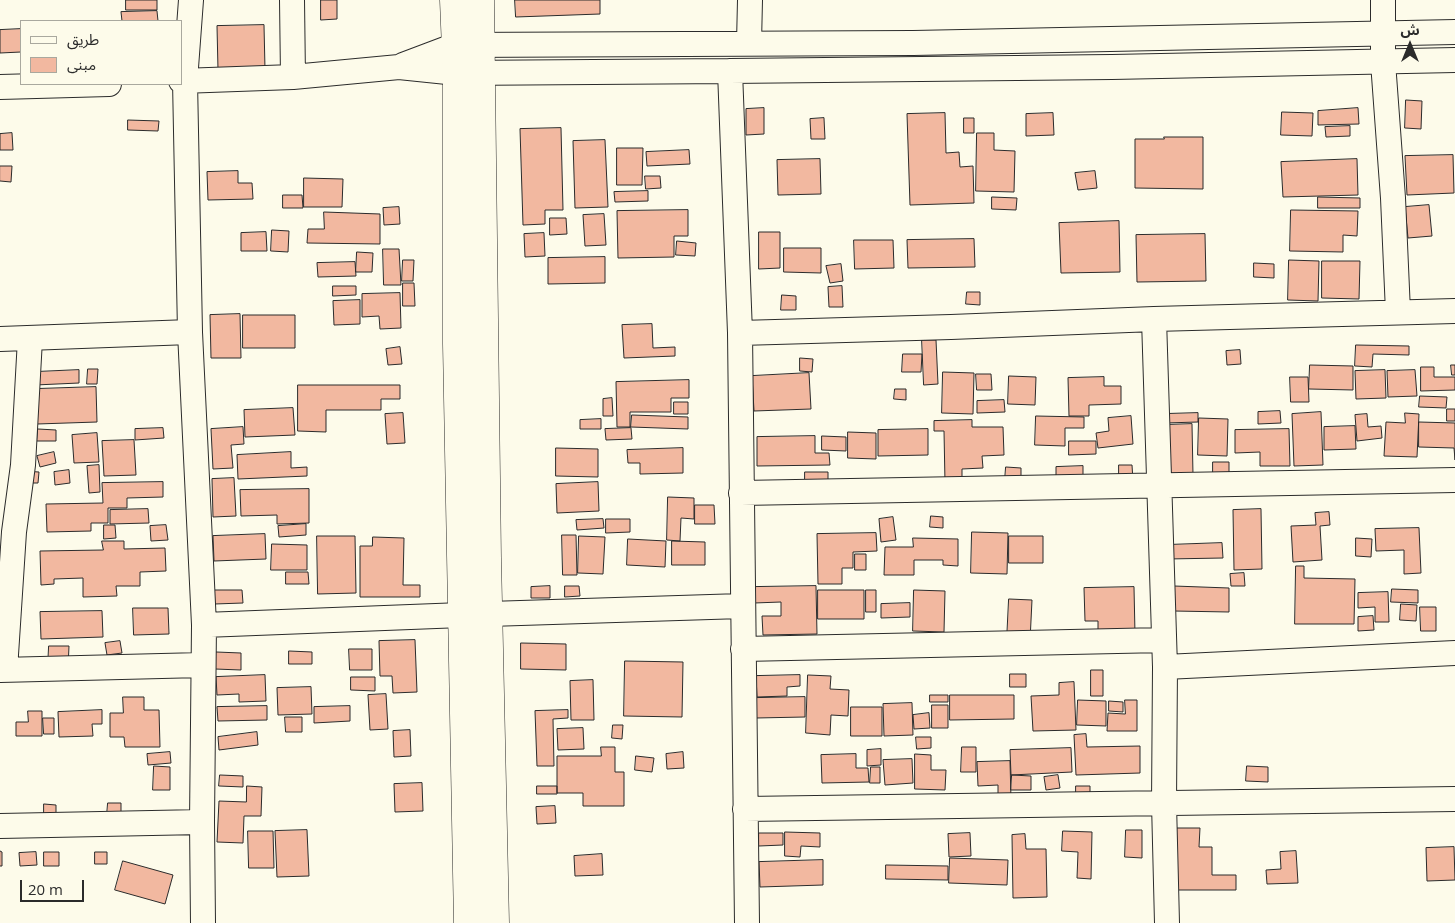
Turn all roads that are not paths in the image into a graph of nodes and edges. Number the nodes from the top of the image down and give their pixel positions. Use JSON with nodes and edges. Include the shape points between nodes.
{"nodes":[{"id":1,"x":191,"y":0,"type":"edge"},
{"id":2,"x":292,"y":0,"type":"edge"},
{"id":3,"x":454,"y":0,"type":"edge"},
{"id":4,"x":480,"y":0,"type":"edge"},
{"id":5,"x":750,"y":0,"type":"edge"},
{"id":6,"x":1384,"y":0,"type":"edge"},
{"id":7,"x":1455,"y":32,"type":"edge"},
{"id":8,"x":1383,"y":34,"type":"junction"},
{"id":9,"x":749,"y":43,"type":"junction"},
{"id":10,"x":468,"y":45,"type":"junction"},
{"id":11,"x":1455,"y":60,"type":"edge"},
{"id":12,"x":1383,"y":62,"type":"junction"},
{"id":13,"x":399,"y":67,"type":"junction"},
{"id":14,"x":730,"y":71,"type":"junction"},
{"id":15,"x":469,"y":73,"type":"junction"},
{"id":16,"x":293,"y":77,"type":"junction"},
{"id":17,"x":183,"y":81,"type":"edge"},
{"id":18,"x":82,"y":85,"type":"edge"},
{"id":19,"x":0,"y":88,"type":"edge"},
{"id":20,"x":1455,"y":311,"type":"edge"},
{"id":21,"x":1398,"y":312,"type":"junction"},
{"id":22,"x":1154,"y":319,"type":"junction"},
{"id":23,"x":190,"y":332,"type":"junction"},
{"id":24,"x":740,"y":333,"type":"junction"},
{"id":25,"x":0,"y":339,"type":"edge"},
{"id":26,"x":30,"y":339,"type":"junction"},
{"id":27,"x":1455,"y":480,"type":"edge"},
{"id":28,"x":1160,"y":487,"type":"junction"},
{"id":29,"x":741,"y":493,"type":"junction"},
{"id":30,"x":7,"y":532,"type":"edge"},
{"id":31,"x":742,"y":606,"type":"junction"},
{"id":32,"x":489,"y":614,"type":"junction"},
{"id":33,"x":462,"y":615,"type":"junction"},
{"id":34,"x":204,"y":625,"type":"junction"},
{"id":35,"x":1164,"y":640,"type":"junction"},
{"id":36,"x":743,"y":649,"type":"junction"},
{"id":37,"x":1455,"y":653,"type":"edge"},
{"id":38,"x":202,"y":664,"type":"junction"},
{"id":39,"x":1165,"y":667,"type":"junction"},
{"id":40,"x":2,"y":670,"type":"edge"},
{"id":41,"x":1455,"y":799,"type":"edge"},
{"id":42,"x":1164,"y":803,"type":"junction"},
{"id":43,"x":745,"y":809,"type":"junction"},
{"id":44,"x":202,"y":822,"type":"junction"},
{"id":45,"x":0,"y":826,"type":"edge"},
{"id":46,"x":203,"y":923,"type":"edge"},
{"id":47,"x":468,"y":923,"type":"edge"},
{"id":48,"x":495,"y":923,"type":"edge"},
{"id":49,"x":747,"y":923,"type":"edge"},
{"id":50,"x":1167,"y":923,"type":"edge"}],
"edges":[{"from":1,"to":17,"type":"street"},
{"from":2,"to":16,"type":"street"},
{"from":3,"to":10,"type":"main road"},
{"from":4,"to":10,"type":"main road"},
{"from":5,"to":9,"type":"street"},
{"from":6,"to":8,"type":"street"},
{"from":7,"to":8,"type":"street"},
{"from":8,"to":9,"type":"street"},
{"from":8,"to":12,"type":"street"},
{"from":9,"to":10,"type":"street"},
{"from":10,"to":13,"type":"street"},
{"from":10,"to":15,"type":"main road"},
{"from":11,"to":12,"type":"street"},
{"from":12,"to":14,"type":"street"},
{"from":12,"to":21,"type":"street","via":[[1394,198]]},
{"from":13,"to":15,"type":"street"},
{"from":13,"to":16,"type":"street"},
{"from":14,"to":15,"type":"street"},
{"from":14,"to":24,"type":"street"},
{"from":15,"to":32,"type":"main road"},
{"from":15,"to":33,"type":"main road","via":[[457,344]]},
{"from":16,"to":17,"type":"street"},
{"from":17,"to":23,"type":"street"},
{"from":18,"to":19,"type":"street"},
{"from":20,"to":21,"type":"street"},
{"from":21,"to":22,"type":"street"},
{"from":22,"to":24,"type":"street"},
{"from":22,"to":28,"type":"street"},
{"from":23,"to":26,"type":"street"},
{"from":23,"to":34,"type":"street"},
{"from":24,"to":29,"type":"street"},
{"from":25,"to":26,"type":"street"},
{"from":26,"to":30,"type":"street","via":[[23,465]]},
{"from":27,"to":28,"type":"street"},
{"from":28,"to":29,"type":"street"},
{"from":28,"to":35,"type":"street"},
{"from":29,"to":31,"type":"street"},
{"from":30,"to":40,"type":"street"},
{"from":31,"to":32,"type":"street"},
{"from":31,"to":36,"type":"street"},
{"from":32,"to":48,"type":"main road"},
{"from":33,"to":34,"type":"street"},
{"from":33,"to":47,"type":"main road"},
{"from":34,"to":38,"type":"street"},
{"from":35,"to":36,"type":"street"},
{"from":35,"to":39,"type":"street"},
{"from":36,"to":43,"type":"street"},
{"from":37,"to":39,"type":"street"},
{"from":38,"to":40,"type":"street"},
{"from":38,"to":44,"type":"street"},
{"from":39,"to":42,"type":"street"},
{"from":41,"to":42,"type":"street"},
{"from":42,"to":43,"type":"street"},
{"from":42,"to":50,"type":"street"},
{"from":43,"to":49,"type":"street"},
{"from":44,"to":45,"type":"street"},
{"from":44,"to":46,"type":"street"}]}
